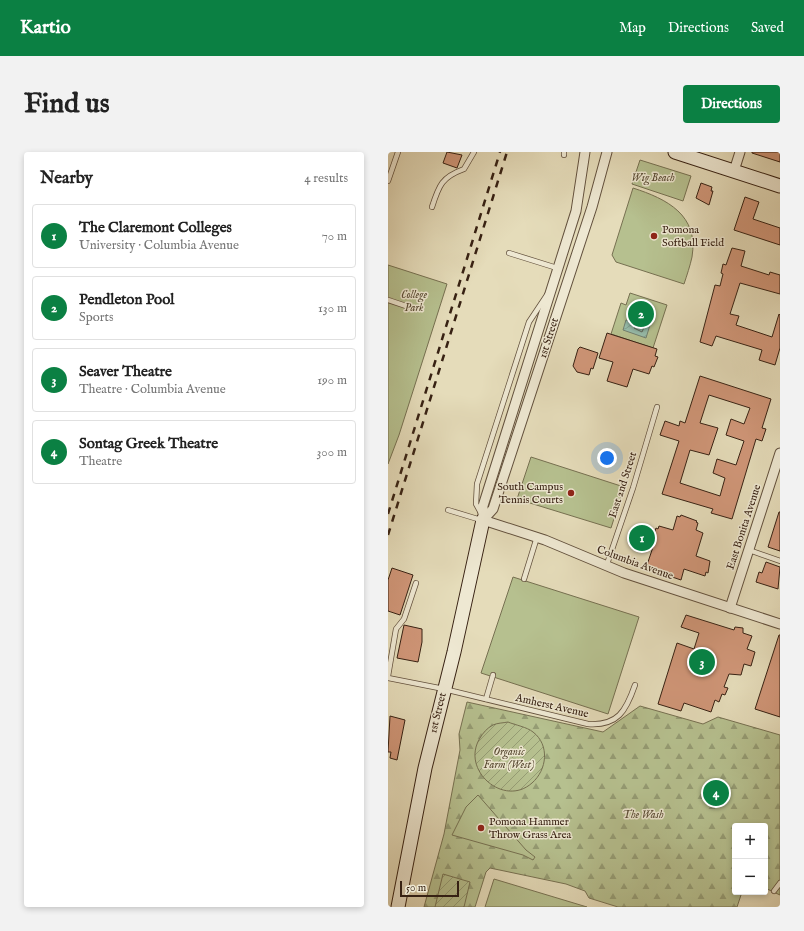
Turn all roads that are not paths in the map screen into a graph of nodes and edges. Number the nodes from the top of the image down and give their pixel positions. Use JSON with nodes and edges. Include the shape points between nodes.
{"nodes":[{"id":1,"x":398,"y":152,"type":"edge"},
{"id":2,"x":474,"y":152,"type":"edge"},
{"id":3,"x":585,"y":152,"type":"edge"},
{"id":4,"x":607,"y":152,"type":"edge"},
{"id":5,"x":675,"y":152,"type":"edge"},
{"id":6,"x":740,"y":152,"type":"edge"},
{"id":7,"x":734,"y":171,"type":"junction"},
{"id":8,"x":388,"y":181,"type":"edge"},
{"id":9,"x":780,"y":186,"type":"edge"},
{"id":10,"x":432,"y":207,"type":"dead end"},
{"id":11,"x":509,"y":253,"type":"dead end"},
{"id":12,"x":557,"y":268,"type":"junction"},
{"id":13,"x":388,"y":300,"type":"edge"},
{"id":14,"x":409,"y":307,"type":"dead end"},
{"id":15,"x":657,"y":407,"type":"dead end"},
{"id":16,"x":780,"y":454,"type":"edge"},
{"id":17,"x":448,"y":510,"type":"dead end"},
{"id":18,"x":483,"y":518,"type":"junction"},
{"id":19,"x":537,"y":537,"type":"junction"},
{"id":20,"x":749,"y":550,"type":"junction"},
{"id":21,"x":780,"y":560,"type":"edge"},
{"id":22,"x":606,"y":567,"type":"junction"},
{"id":23,"x":524,"y":579,"type":"dead end"},
{"id":24,"x":416,"y":583,"type":"dead end"},
{"id":25,"x":730,"y":608,"type":"junction"},
{"id":26,"x":780,"y":624,"type":"edge"},
{"id":27,"x":492,"y":675,"type":"dead end"},
{"id":28,"x":388,"y":677,"type":"edge"},
{"id":29,"x":635,"y":685,"type":"dead end"},
{"id":30,"x":444,"y":689,"type":"junction"},
{"id":31,"x":486,"y":699,"type":"junction"},
{"id":32,"x":780,"y":883,"type":"edge"},
{"id":33,"x":774,"y":891,"type":"dead end"},
{"id":34,"x":398,"y":907,"type":"edge"}],
"edges":[{"from":1,"to":8,"type":"lane"},
{"from":2,"to":10,"type":"lane","via":[[464,169],[451,174],[438,188]]},
{"from":3,"to":12,"type":"street","name":"1st Street","via":[[576,211]]},
{"from":4,"to":18,"type":"street","name":"1st Street","via":[[592,207],[493,509]]},
{"from":5,"to":7,"type":"street"},
{"from":6,"to":7,"type":"street"},
{"from":7,"to":9,"type":"street"},
{"from":11,"to":12,"type":"lane"},
{"from":12,"to":18,"type":"street","name":"1st Street","via":[[483,506]]},
{"from":13,"to":14,"type":"lane"},
{"from":15,"to":22,"type":"lane","name":"East 2nd Street"},
{"from":16,"to":20,"type":"street","name":"East Bonita Avenue"},
{"from":17,"to":18,"type":"lane"},
{"from":18,"to":19,"type":"street","name":"Columbia Avenue"},
{"from":18,"to":30,"type":"street","name":"1st Street"},
{"from":19,"to":22,"type":"street","name":"Columbia Avenue"},
{"from":19,"to":23,"type":"lane"},
{"from":20,"to":21,"type":"lane"},
{"from":20,"to":25,"type":"street","name":"East Bonita Avenue"},
{"from":22,"to":25,"type":"street","name":"Columbia Avenue"},
{"from":24,"to":28,"type":"lane","via":[[404,619],[396,629]]},
{"from":25,"to":26,"type":"street","name":"Columbia Avenue"},
{"from":27,"to":31,"type":"lane"},
{"from":28,"to":30,"type":"lane","name":"Amherst Avenue"},
{"from":29,"to":31,"type":"lane","name":"Amherst Avenue","via":[[630,702],[620,715],[605,724],[596,725]]},
{"from":30,"to":31,"type":"lane","name":"Amherst Avenue"},
{"from":30,"to":34,"type":"street","name":"1st Street","via":[[425,768]]},
{"from":32,"to":33,"type":"lane"}]}
